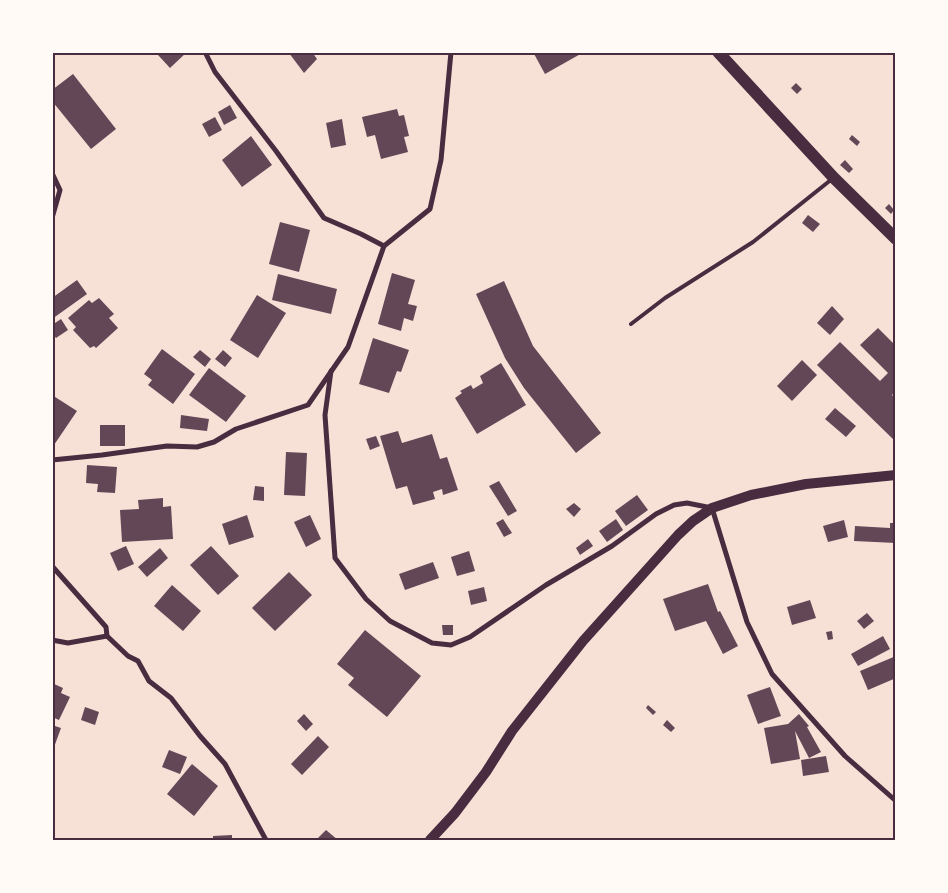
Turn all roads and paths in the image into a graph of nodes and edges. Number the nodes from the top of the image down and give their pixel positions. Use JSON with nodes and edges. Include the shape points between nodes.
{"nodes":[{"id":1,"x":205,"y":52,"type":"edge"},
{"id":2,"x":452,"y":52,"type":"edge"},
{"id":3,"x":718,"y":52,"type":"edge"},
{"id":4,"x":52,"y":173,"type":"edge"},
{"id":5,"x":834,"y":178,"type":"junction"},
{"id":6,"x":52,"y":218,"type":"edge"},
{"id":7,"x":896,"y":239,"type":"edge"},
{"id":8,"x":384,"y":246,"type":"junction"},
{"id":9,"x":631,"y":324,"type":"dead end"},
{"id":10,"x":331,"y":371,"type":"junction"},
{"id":11,"x":52,"y":460,"type":"edge"},
{"id":12,"x":896,"y":475,"type":"edge"},
{"id":13,"x":712,"y":508,"type":"junction"},
{"id":14,"x":52,"y":566,"type":"edge"},
{"id":15,"x":107,"y":636,"type":"junction"},
{"id":16,"x":52,"y":640,"type":"edge"},
{"id":17,"x":896,"y":801,"type":"edge"},
{"id":18,"x":266,"y":840,"type":"edge"},
{"id":19,"x":430,"y":840,"type":"edge"}],
"edges":[{"from":1,"to":8,"type":"street","via":[[215,72],[324,218]]},
{"from":2,"to":8,"type":"street","via":[[441,160],[430,209]]},
{"from":3,"to":5,"type":"main road"},
{"from":4,"to":6,"type":"street","via":[[60,190]]},
{"from":5,"to":7,"type":"main road"},
{"from":5,"to":9,"type":"lane","via":[[753,242],[665,298]]},
{"from":8,"to":10,"type":"street","via":[[348,347]]},
{"from":10,"to":11,"type":"street","via":[[308,404],[236,429],[214,442],[197,447],[167,446]]},
{"from":10,"to":13,"type":"street","via":[[325,415],[336,558],[366,599],[390,622],[432,643],[451,645],[470,637],[674,505],[687,503]]},
{"from":12,"to":13,"type":"main road","via":[[806,484],[751,495]]},
{"from":13,"to":17,"type":"street","via":[[747,622],[772,674],[845,756]]},
{"from":13,"to":19,"type":"main road","via":[[678,535],[583,641],[512,730],[455,813]]},
{"from":14,"to":15,"type":"street","via":[[106,627]]},
{"from":15,"to":16,"type":"street","via":[[68,643]]},
{"from":15,"to":18,"type":"street","via":[[138,661],[149,681],[171,698],[225,764]]}]}
